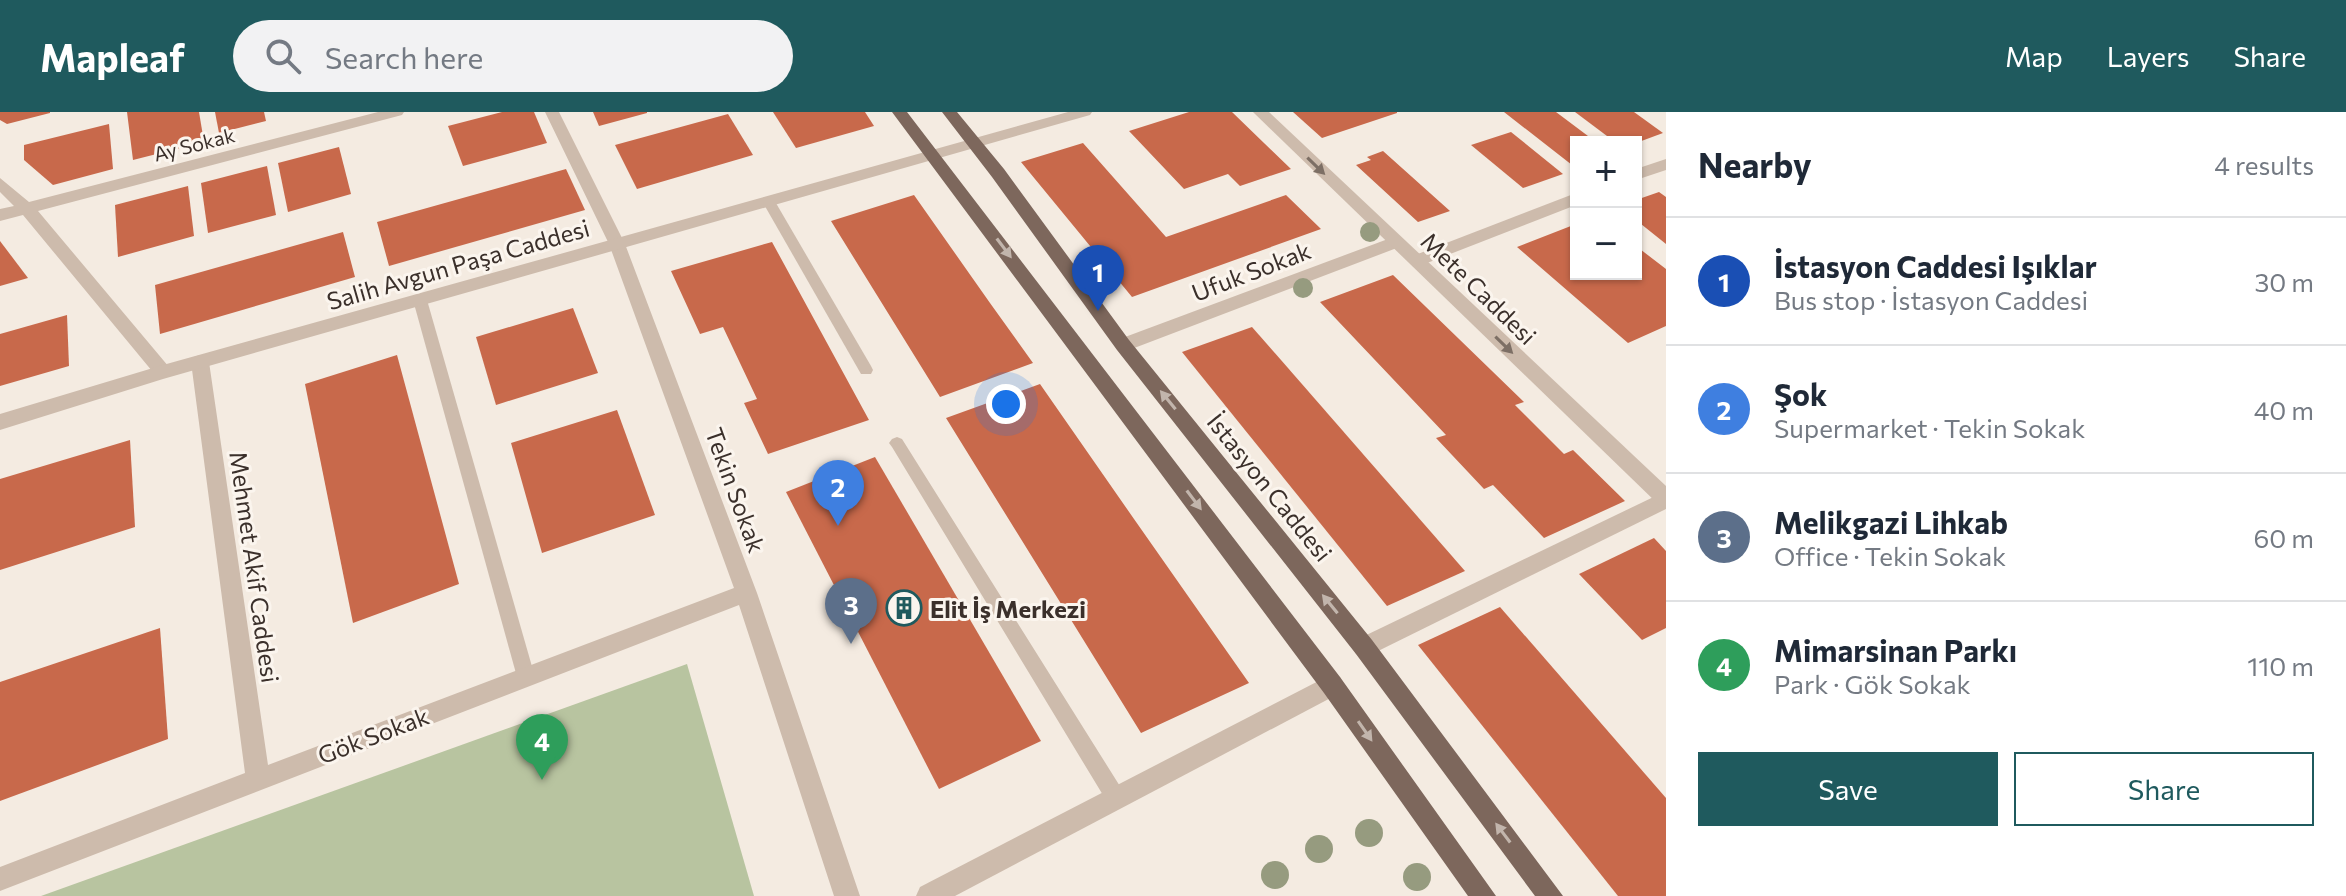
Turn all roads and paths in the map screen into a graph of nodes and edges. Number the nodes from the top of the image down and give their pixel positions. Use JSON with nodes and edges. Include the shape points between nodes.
{"nodes":[{"id":1,"x":397,"y":112,"type":"edge"},
{"id":2,"x":552,"y":112,"type":"edge"},
{"id":3,"x":899,"y":112,"type":"edge"},
{"id":4,"x":949,"y":112,"type":"edge"},
{"id":5,"x":1085,"y":112,"type":"edge"},
{"id":6,"x":1260,"y":112,"type":"edge"},
{"id":7,"x":973,"y":143,"type":"junction"},
{"id":8,"x":931,"y":154,"type":"junction"},
{"id":9,"x":1666,"y":164,"type":"edge"},
{"id":10,"x":1642,"y":173,"type":"edge"},
{"id":11,"x":0,"y":183,"type":"edge"},
{"id":12,"x":768,"y":201,"type":"junction"},
{"id":13,"x":1570,"y":201,"type":"edge"},
{"id":14,"x":26,"y":208,"type":"junction"},
{"id":15,"x":0,"y":215,"type":"edge"},
{"id":16,"x":1396,"y":242,"type":"junction"},
{"id":17,"x":617,"y":244,"type":"junction"},
{"id":18,"x":1416,"y":261,"type":"junction"},
{"id":19,"x":420,"y":300,"type":"junction"},
{"id":20,"x":1123,"y":345,"type":"junction"},
{"id":21,"x":200,"y":362,"type":"junction"},
{"id":22,"x":866,"y":370,"type":"dead end"},
{"id":23,"x":163,"y":372,"type":"junction"},
{"id":24,"x":0,"y":422,"type":"edge"},
{"id":25,"x":897,"y":443,"type":"dead end"},
{"id":26,"x":1666,"y":500,"type":"edge"},
{"id":27,"x":746,"y":593,"type":"junction"},
{"id":28,"x":1364,"y":647,"type":"junction"},
{"id":29,"x":526,"y":677,"type":"junction"},
{"id":30,"x":1332,"y":685,"type":"junction"},
{"id":31,"x":258,"y":779,"type":"junction"},
{"id":32,"x":1116,"y":798,"type":"junction"},
{"id":33,"x":0,"y":879,"type":"edge"},
{"id":34,"x":847,"y":896,"type":"edge"},
{"id":35,"x":929,"y":896,"type":"edge"},
{"id":36,"x":1483,"y":896,"type":"edge"},
{"id":37,"x":1550,"y":896,"type":"edge"}],
"edges":[{"from":1,"to":14,"type":"street","name":"Ay Sokak"},
{"from":2,"to":17,"type":"street","name":"Tekin Sokak"},
{"from":3,"to":8,"type":"main road"},
{"from":4,"to":7,"type":"main road","name":"İstasyon Caddesi"},
{"from":5,"to":7,"type":"street","name":"Salih Avgun Paşa Caddesi"},
{"from":6,"to":16,"type":"street","name":"Mete Caddesi","one_way":true},
{"from":7,"to":8,"type":"street","name":"Salih Avgun Paşa Caddesi"},
{"from":7,"to":20,"type":"main road","name":"İstasyon Caddesi"},
{"from":8,"to":12,"type":"street","name":"Salih Avgun Paşa Caddesi"},
{"from":8,"to":30,"type":"main road","one_way":true},
{"from":9,"to":10,"type":"street"},
{"from":11,"to":14,"type":"street"},
{"from":12,"to":17,"type":"street","name":"Salih Avgun Paşa Caddesi"},
{"from":12,"to":22,"type":"lane"},
{"from":13,"to":18,"type":"street"},
{"from":14,"to":15,"type":"street","name":"Ay Sokak"},
{"from":14,"to":23,"type":"street"},
{"from":16,"to":18,"type":"street","name":"Mete Caddesi"},
{"from":16,"to":20,"type":"street","name":"Ufuk Sokak"},
{"from":17,"to":19,"type":"street","name":"Salih Avgun Paşa Caddesi"},
{"from":17,"to":27,"type":"street","name":"Tekin Sokak"},
{"from":18,"to":26,"type":"street","name":"Mete Caddesi","one_way":true},
{"from":19,"to":21,"type":"street","name":"Salih Avgun Paşa Caddesi"},
{"from":19,"to":29,"type":"lane"},
{"from":28,"to":20,"type":"main road","name":"İstasyon Caddesi","one_way":true},
{"from":21,"to":23,"type":"street","name":"Salih Avgun Paşa Caddesi"},
{"from":21,"to":31,"type":"street","name":"Mehmet Akif Caddesi"},
{"from":23,"to":24,"type":"street","name":"Salih Avgun Paşa Caddesi"},
{"from":25,"to":32,"type":"lane"},
{"from":26,"to":28,"type":"street"},
{"from":27,"to":29,"type":"street","name":"Gök Sokak"},
{"from":27,"to":34,"type":"street","name":"Tekin Sokak"},
{"from":37,"to":28,"type":"main road","name":"İstasyon Caddesi","one_way":true},
{"from":29,"to":31,"type":"street","name":"Gök Sokak"},
{"from":30,"to":32,"type":"street"},
{"from":30,"to":36,"type":"main road","one_way":true},
{"from":31,"to":33,"type":"street","name":"Gök Sokak"},
{"from":32,"to":35,"type":"street"}]}
